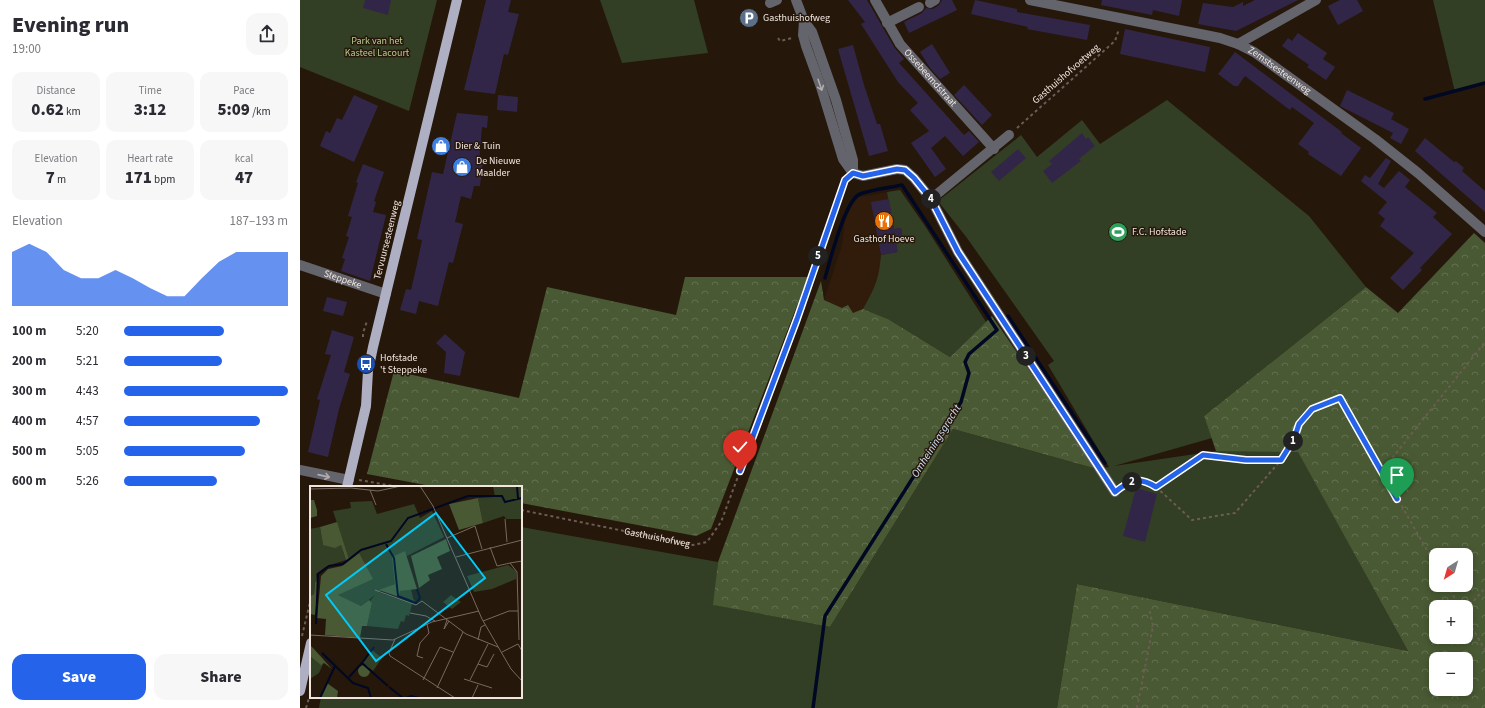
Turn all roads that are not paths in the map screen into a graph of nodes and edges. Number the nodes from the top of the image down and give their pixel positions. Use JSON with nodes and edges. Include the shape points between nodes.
{"nodes":[{"id":1,"x":457,"y":0,"type":"edge"},
{"id":2,"x":796,"y":0,"type":"edge"},
{"id":3,"x":875,"y":0,"type":"edge"},
{"id":4,"x":1030,"y":0,"type":"edge"},
{"id":5,"x":1316,"y":0,"type":"edge"},
{"id":6,"x":919,"y":7,"type":"dead end"},
{"id":7,"x":804,"y":21,"type":"junction"},
{"id":8,"x":887,"y":23,"type":"junction"},
{"id":9,"x":1238,"y":44,"type":"junction"},
{"id":10,"x":817,"y":62,"type":"junction"},
{"id":11,"x":1009,"y":135,"type":"road end"},
{"id":12,"x":994,"y":148,"type":"junction"},
{"id":13,"x":931,"y":199,"type":"junction"},
{"id":14,"x":1485,"y":232,"type":"edge"},
{"id":15,"x":300,"y":265,"type":"edge"},
{"id":16,"x":386,"y":294,"type":"junction"},
{"id":17,"x":300,"y":470,"type":"edge"},
{"id":18,"x":348,"y":483,"type":"edge"},
{"id":19,"x":1115,"y":492,"type":"road end"},
{"id":20,"x":310,"y":647,"type":"edge"},
{"id":21,"x":300,"y":691,"type":"edge"}],
"edges":[{"from":1,"to":16,"type":"main road","name":"Tervuursesteenweg"},
{"from":2,"to":7,"type":"street"},
{"from":3,"to":8,"type":"street","name":"Ossebeemdstraat"},
{"from":4,"to":9,"type":"street","name":"Zemstsesteenweg","via":[[1220,38]]},
{"from":5,"to":9,"type":"street"},
{"from":6,"to":8,"type":"street"},
{"from":7,"to":10,"type":"street","via":[[812,32]]},
{"from":7,"to":10,"type":"street","via":[[803,35]]},
{"from":8,"to":12,"type":"street","name":"Ossebeemdstraat","via":[[900,44]]},
{"from":9,"to":14,"type":"street","name":"Zemstsesteenweg","via":[[1254,52],[1375,139]]},
{"from":10,"to":13,"type":"street","via":[[844,146],[853,160],[853,173],[863,176],[897,169],[905,170]]},
{"from":11,"to":12,"type":"street"},
{"from":12,"to":13,"type":"street"},
{"from":13,"to":19,"type":"street","via":[[958,252]]},
{"from":15,"to":16,"type":"street","name":"Steppeke"},
{"from":16,"to":18,"type":"main road","name":"Tervuursesteenweg","via":[[368,371],[366,406]]},
{"from":17,"to":18,"type":"street","one_way":true},
{"from":20,"to":21,"type":"main road"}]}
